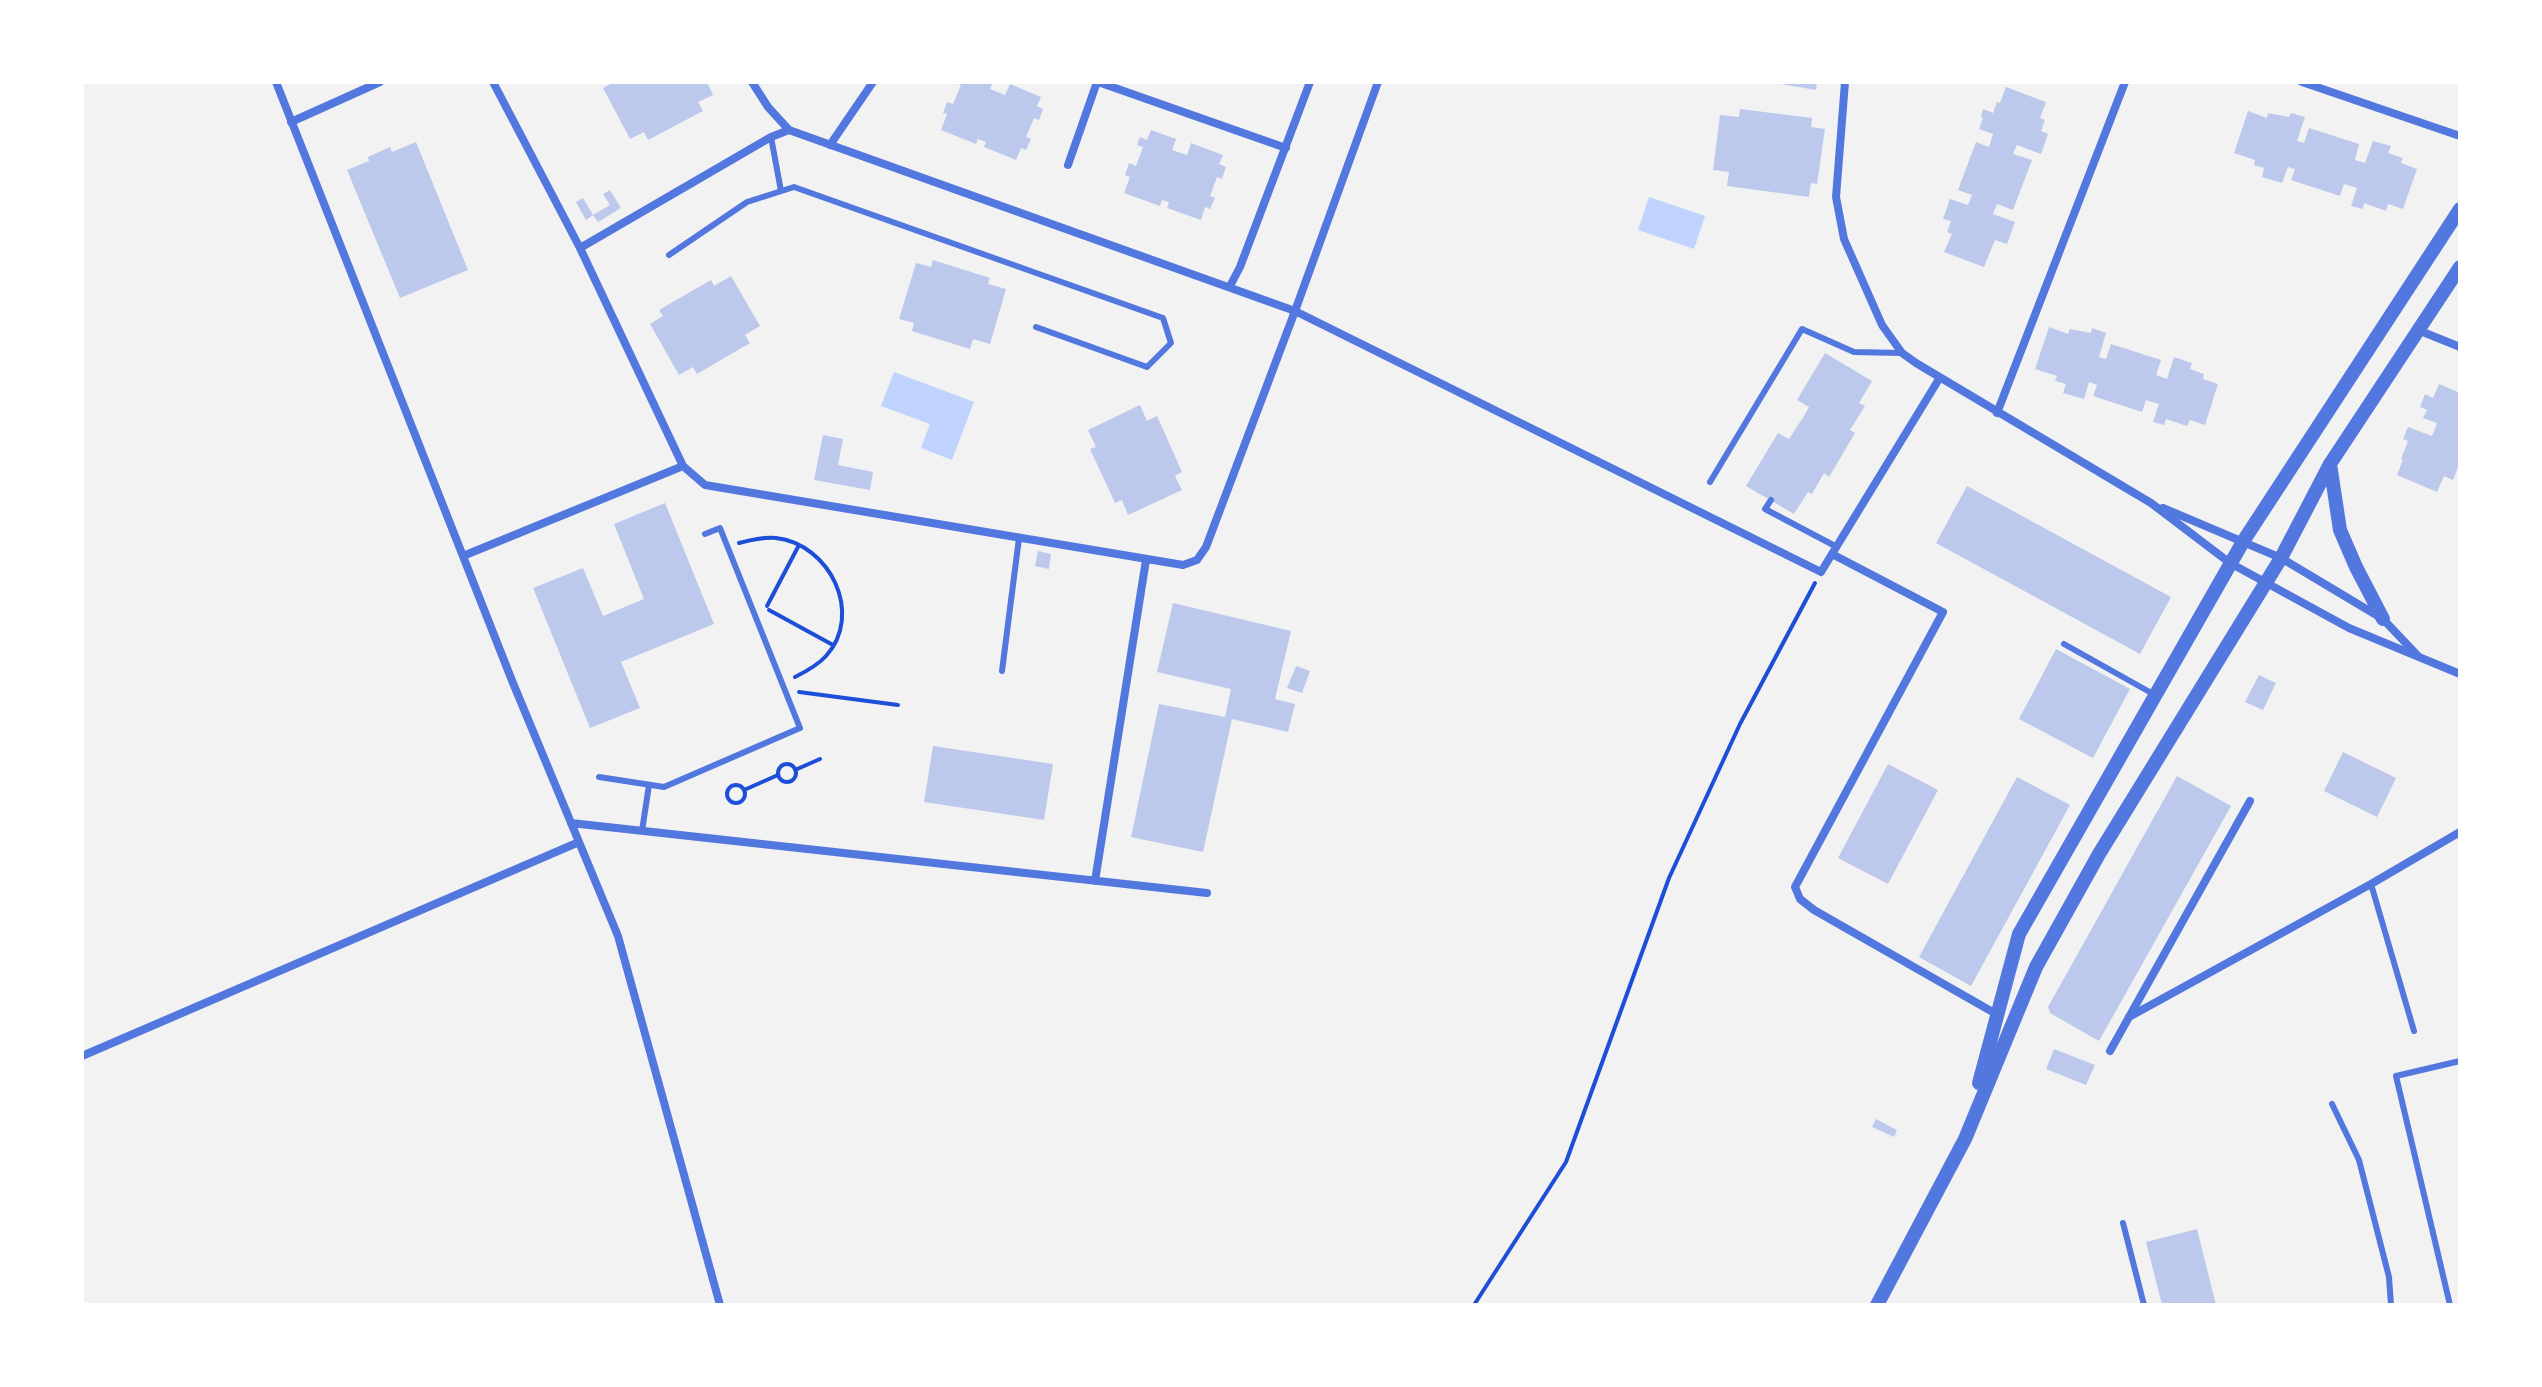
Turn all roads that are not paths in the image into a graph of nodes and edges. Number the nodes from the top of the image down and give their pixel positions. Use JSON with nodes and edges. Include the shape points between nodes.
{"nodes":[{"id":1,"x":276,"y":82,"type":"edge"},
{"id":2,"x":380,"y":82,"type":"edge"},
{"id":3,"x":493,"y":82,"type":"edge"},
{"id":4,"x":752,"y":82,"type":"edge"},
{"id":5,"x":873,"y":82,"type":"edge"},
{"id":6,"x":1097,"y":82,"type":"edge"},
{"id":7,"x":1310,"y":82,"type":"edge"},
{"id":8,"x":1378,"y":82,"type":"edge"},
{"id":9,"x":1845,"y":82,"type":"edge"},
{"id":10,"x":2125,"y":82,"type":"edge"},
{"id":11,"x":2302,"y":82,"type":"edge"},
{"id":12,"x":291,"y":122,"type":"junction"},
{"id":13,"x":789,"y":130,"type":"junction"},
{"id":14,"x":2460,"y":136,"type":"edge"},
{"id":15,"x":771,"y":137,"type":"junction"},
{"id":16,"x":830,"y":145,"type":"junction"},
{"id":17,"x":1286,"y":148,"type":"junction"},
{"id":18,"x":1068,"y":165,"type":"dead end"},
{"id":19,"x":781,"y":191,"type":"junction"},
{"id":20,"x":2460,"y":209,"type":"edge"},
{"id":21,"x":580,"y":248,"type":"junction"},
{"id":22,"x":669,"y":255,"type":"dead end"},
{"id":23,"x":2460,"y":267,"type":"edge"},
{"id":24,"x":1230,"y":286,"type":"junction"},
{"id":25,"x":1295,"y":311,"type":"junction"},
{"id":26,"x":1036,"y":327,"type":"dead end"},
{"id":27,"x":2418,"y":330,"type":"junction"},
{"id":28,"x":2460,"y":347,"type":"edge"},
{"id":29,"x":1902,"y":353,"type":"junction"},
{"id":30,"x":1939,"y":379,"type":"junction"},
{"id":31,"x":1997,"y":413,"type":"junction"},
{"id":32,"x":2330,"y":464,"type":"junction"},
{"id":33,"x":683,"y":466,"type":"junction"},
{"id":34,"x":1710,"y":482,"type":"dead end"},
{"id":35,"x":1771,"y":500,"type":"dead end"},
{"id":36,"x":2151,"y":503,"type":"junction"},
{"id":37,"x":705,"y":534,"type":"dead end"},
{"id":38,"x":1019,"y":538,"type":"junction"},
{"id":39,"x":2244,"y":540,"type":"junction"},
{"id":40,"x":1834,"y":550,"type":"junction"},
{"id":41,"x":463,"y":556,"type":"junction"},
{"id":42,"x":2281,"y":558,"type":"junction"},
{"id":43,"x":1146,"y":560,"type":"junction"},
{"id":44,"x":2230,"y":563,"type":"junction"},
{"id":45,"x":2265,"y":583,"type":"junction"},
{"id":46,"x":2383,"y":619,"type":"junction"},
{"id":47,"x":2064,"y":644,"type":"dead end"},
{"id":48,"x":2420,"y":659,"type":"junction"},
{"id":49,"x":1002,"y":671,"type":"dead end"},
{"id":50,"x":2460,"y":674,"type":"edge"},
{"id":51,"x":2155,"y":695,"type":"junction"},
{"id":52,"x":599,"y":777,"type":"dead end"},
{"id":53,"x":649,"y":785,"type":"junction"},
{"id":54,"x":2250,"y":801,"type":"dead end"},
{"id":55,"x":571,"y":823,"type":"junction"},
{"id":56,"x":642,"y":831,"type":"junction"},
{"id":57,"x":2460,"y":832,"type":"edge"},
{"id":58,"x":579,"y":842,"type":"junction"},
{"id":59,"x":1095,"y":881,"type":"junction"},
{"id":60,"x":2371,"y":884,"type":"junction"},
{"id":61,"x":1207,"y":893,"type":"dead end"},
{"id":62,"x":1998,"y":1015,"type":"junction"},
{"id":63,"x":2129,"y":1017,"type":"junction"},
{"id":64,"x":2414,"y":1031,"type":"dead end"},
{"id":65,"x":2110,"y":1051,"type":"dead end"},
{"id":66,"x":82,"y":1056,"type":"edge"},
{"id":67,"x":2460,"y":1061,"type":"edge"},
{"id":68,"x":2332,"y":1104,"type":"dead end"},
{"id":69,"x":1965,"y":1139,"type":"junction"},
{"id":70,"x":2123,"y":1223,"type":"dead end"},
{"id":71,"x":720,"y":1305,"type":"edge"},
{"id":72,"x":1877,"y":1305,"type":"edge"},
{"id":73,"x":2144,"y":1305,"type":"edge"},
{"id":74,"x":2391,"y":1305,"type":"edge"},
{"id":75,"x":2450,"y":1305,"type":"edge"}],
"edges":[{"from":1,"to":12,"type":"street"},
{"from":2,"to":12,"type":"street"},
{"from":3,"to":21,"type":"street"},
{"from":4,"to":13,"type":"street"},
{"from":5,"to":16,"type":"street"},
{"from":6,"to":17,"type":"street"},
{"from":6,"to":18,"type":"street"},
{"from":7,"to":17,"type":"street"},
{"from":8,"to":25,"type":"street"},
{"from":9,"to":29,"type":"street","via":[[1837,215],[1882,325]]},
{"from":10,"to":31,"type":"street"},
{"from":11,"to":14,"type":"street"},
{"from":12,"to":41,"type":"street"},
{"from":13,"to":15,"type":"street"},
{"from":13,"to":16,"type":"street"},
{"from":15,"to":19,"type":"lane"},
{"from":15,"to":21,"type":"street"},
{"from":16,"to":24,"type":"street"},
{"from":17,"to":24,"type":"street"},
{"from":19,"to":22,"type":"lane","via":[[747,202]]},
{"from":19,"to":26,"type":"lane","via":[[794,187],[1163,318],[1171,343],[1147,367]]},
{"from":20,"to":39,"type":"street"},
{"from":21,"to":33,"type":"street"},
{"from":23,"to":27,"type":"street"},
{"from":24,"to":25,"type":"street"},
{"from":25,"to":40,"type":"street","via":[[1821,572]]},
{"from":25,"to":43,"type":"street","via":[[1206,547],[1197,560],[1183,565]]},
{"from":27,"to":28,"type":"street"},
{"from":27,"to":32,"type":"street"},
{"from":29,"to":30,"type":"street"},
{"from":29,"to":34,"type":"lane","via":[[1854,352],[1802,329]]},
{"from":30,"to":31,"type":"street"},
{"from":30,"to":40,"type":"street"},
{"from":31,"to":36,"type":"street"},
{"from":32,"to":42,"type":"street"},
{"from":32,"to":46,"type":"street","via":[[2340,530]]},
{"from":33,"to":38,"type":"street","via":[[705,485]]},
{"from":33,"to":41,"type":"street"},
{"from":35,"to":40,"type":"lane","via":[[1765,509]]},
{"from":36,"to":39,"type":"street"},
{"from":36,"to":44,"type":"street"},
{"from":37,"to":53,"type":"lane","via":[[720,528],[800,728],[664,787]]},
{"from":38,"to":43,"type":"street"},
{"from":38,"to":49,"type":"lane"},
{"from":39,"to":42,"type":"street"},
{"from":39,"to":44,"type":"street"},
{"from":40,"to":62,"type":"street","via":[[1943,612],[1795,887],[1814,910]]},
{"from":41,"to":55,"type":"street"},
{"from":42,"to":45,"type":"street"},
{"from":42,"to":46,"type":"street"},
{"from":43,"to":59,"type":"street"},
{"from":44,"to":45,"type":"street"},
{"from":44,"to":51,"type":"street"},
{"from":45,"to":48,"type":"street"},
{"from":45,"to":69,"type":"street","via":[[2036,967]]},
{"from":46,"to":48,"type":"street"},
{"from":47,"to":51,"type":"lane"},
{"from":48,"to":50,"type":"street"},
{"from":51,"to":62,"type":"street","via":[[2019,934]]},
{"from":52,"to":53,"type":"lane"},
{"from":53,"to":56,"type":"lane"},
{"from":54,"to":63,"type":"street"},
{"from":55,"to":56,"type":"street"},
{"from":55,"to":58,"type":"street"},
{"from":56,"to":59,"type":"street"},
{"from":57,"to":60,"type":"street"},
{"from":58,"to":66,"type":"street"},
{"from":58,"to":71,"type":"street","via":[[618,936]]},
{"from":59,"to":61,"type":"street"},
{"from":60,"to":63,"type":"street"},
{"from":60,"to":64,"type":"lane"},
{"from":62,"to":69,"type":"street"},
{"from":63,"to":65,"type":"street"},
{"from":67,"to":75,"type":"lane","via":[[2396,1076]]},
{"from":68,"to":74,"type":"lane","via":[[2359,1160],[2389,1277]]},
{"from":69,"to":72,"type":"street"},
{"from":70,"to":73,"type":"lane"}]}
